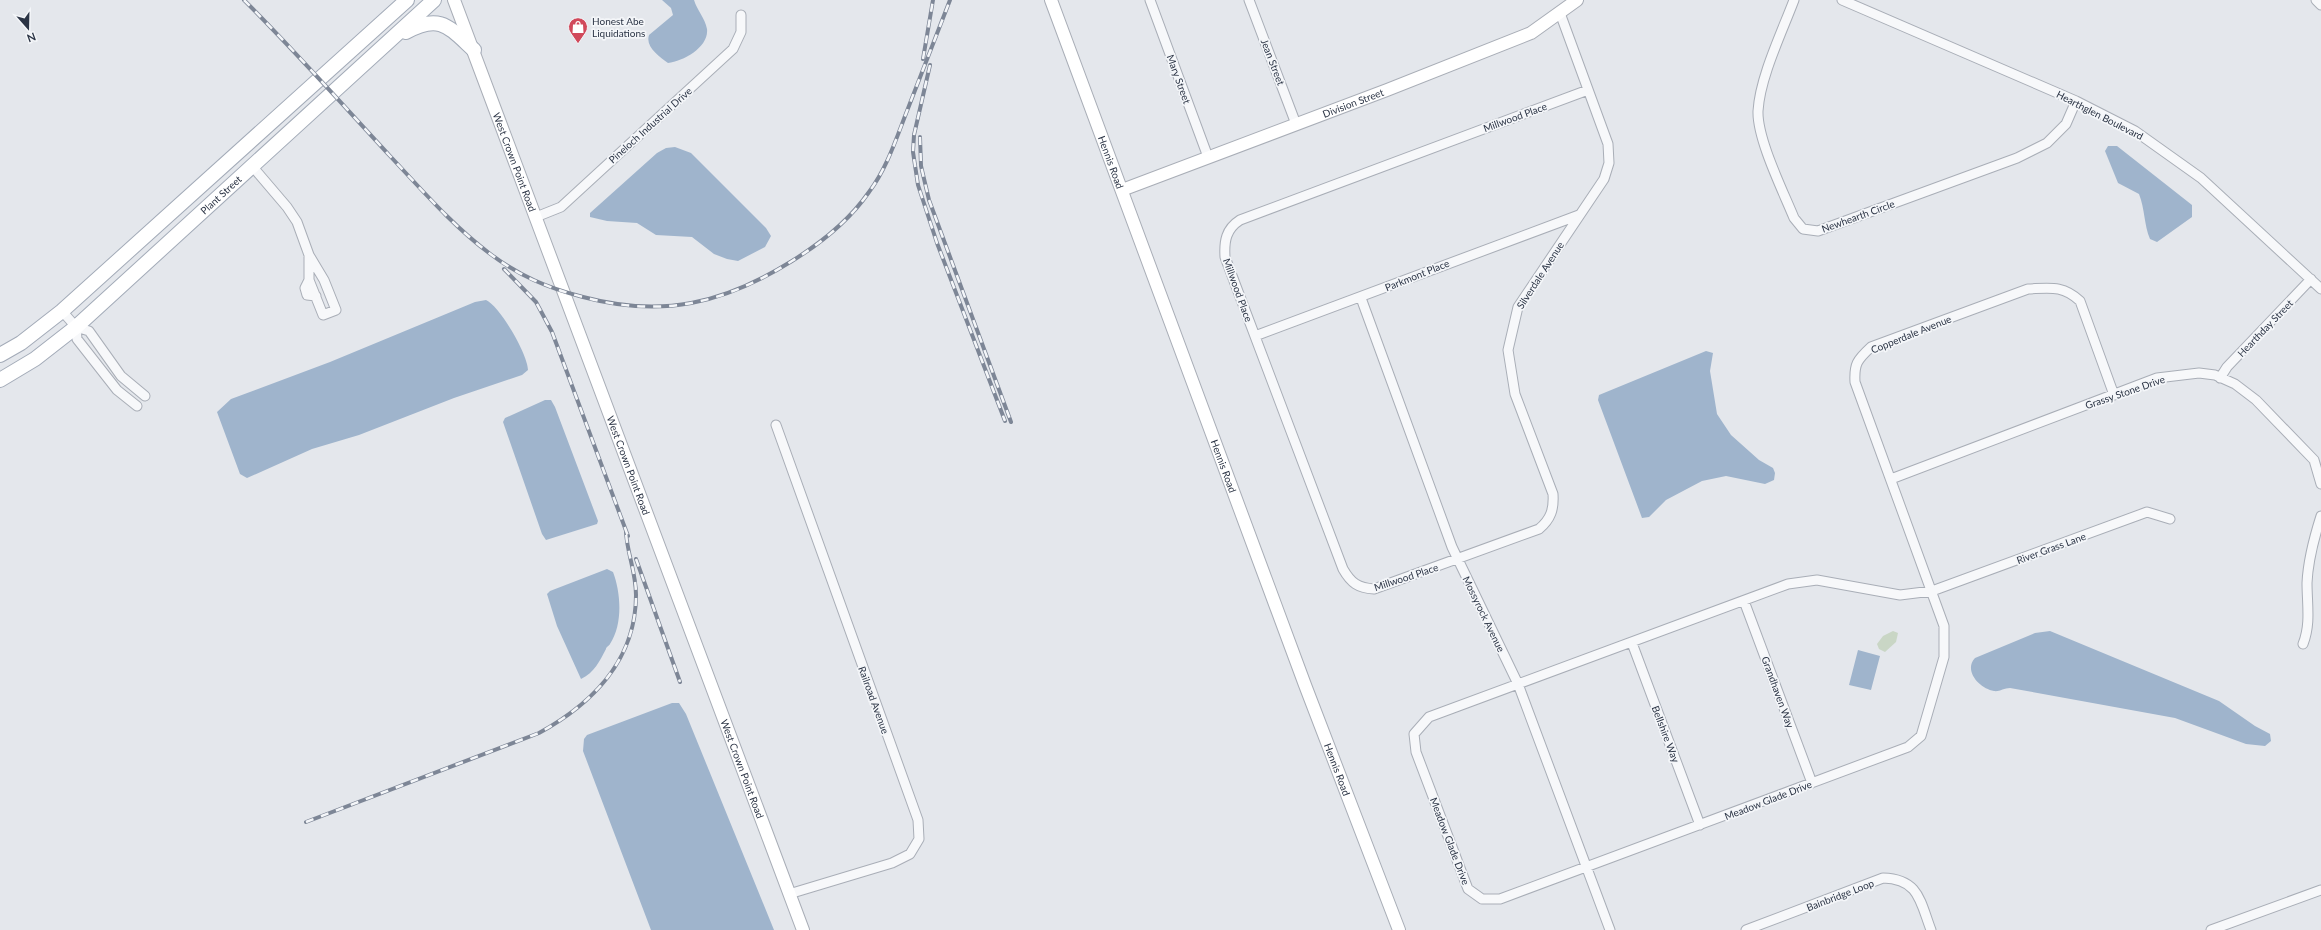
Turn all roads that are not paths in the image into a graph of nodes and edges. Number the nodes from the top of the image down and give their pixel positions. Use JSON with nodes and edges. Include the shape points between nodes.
{"nodes":[{"id":1,"x":407,"y":0,"type":"edge"},
{"id":2,"x":434,"y":0,"type":"edge"},
{"id":3,"x":454,"y":0,"type":"edge"},
{"id":4,"x":1052,"y":0,"type":"edge"},
{"id":5,"x":1150,"y":0,"type":"edge"},
{"id":6,"x":1249,"y":0,"type":"edge"},
{"id":7,"x":1577,"y":0,"type":"edge"},
{"id":8,"x":1794,"y":0,"type":"edge"},
{"id":9,"x":1842,"y":0,"type":"edge"},
{"id":10,"x":2316,"y":0,"type":"edge"},
{"id":11,"x":2321,"y":5,"type":"edge"},
{"id":12,"x":1560,"y":13,"type":"junction"},
{"id":13,"x":741,"y":15,"type":"dead end"},
{"id":14,"x":385,"y":44,"type":"junction"},
{"id":15,"x":474,"y":50,"type":"junction"},
{"id":16,"x":1588,"y":90,"type":"junction"},
{"id":17,"x":2076,"y":101,"type":"junction"},
{"id":18,"x":1296,"y":124,"type":"junction"},
{"id":19,"x":256,"y":137,"type":"junction"},
{"id":20,"x":1208,"y":158,"type":"junction"},
{"id":21,"x":226,"y":164,"type":"junction"},
{"id":22,"x":252,"y":166,"type":"junction"},
{"id":23,"x":1122,"y":190,"type":"junction"},
{"id":24,"x":219,"y":196,"type":"junction"},
{"id":25,"x":1579,"y":215,"type":"junction"},
{"id":26,"x":536,"y":217,"type":"junction"},
{"id":27,"x":309,"y":255,"type":"junction"},
{"id":28,"x":2311,"y":279,"type":"junction"},
{"id":29,"x":2321,"y":289,"type":"edge"},
{"id":30,"x":1361,"y":298,"type":"junction"},
{"id":31,"x":62,"y":311,"type":"junction"},
{"id":32,"x":76,"y":327,"type":"junction"},
{"id":33,"x":1255,"y":336,"type":"junction"},
{"id":34,"x":0,"y":356,"type":"edge"},
{"id":35,"x":2220,"y":378,"type":"junction"},
{"id":36,"x":0,"y":380,"type":"edge"},
{"id":37,"x":2114,"y":395,"type":"junction"},
{"id":38,"x":145,"y":396,"type":"dead end"},
{"id":39,"x":137,"y":406,"type":"dead end"},
{"id":40,"x":776,"y":425,"type":"dead end"},
{"id":41,"x":1891,"y":479,"type":"junction"},
{"id":42,"x":2321,"y":484,"type":"edge"},
{"id":43,"x":2321,"y":516,"type":"edge"},
{"id":44,"x":2170,"y":519,"type":"dead end"},
{"id":45,"x":1457,"y":559,"type":"junction"},
{"id":46,"x":1932,"y":591,"type":"junction"},
{"id":47,"x":1744,"y":600,"type":"junction"},
{"id":48,"x":1632,"y":643,"type":"junction"},
{"id":49,"x":2303,"y":644,"type":"dead end"},
{"id":50,"x":1518,"y":684,"type":"junction"},
{"id":51,"x":1812,"y":783,"type":"junction"},
{"id":52,"x":1700,"y":825,"type":"junction"},
{"id":53,"x":1586,"y":867,"type":"junction"},
{"id":54,"x":2321,"y":890,"type":"edge"},
{"id":55,"x":789,"y":894,"type":"junction"},
{"id":56,"x":803,"y":930,"type":"edge"},
{"id":57,"x":1399,"y":930,"type":"edge"},
{"id":58,"x":1610,"y":930,"type":"edge"},
{"id":59,"x":1746,"y":930,"type":"edge"},
{"id":60,"x":1931,"y":930,"type":"edge"},
{"id":61,"x":2211,"y":930,"type":"edge"}],
"edges":[{"from":1,"to":19,"type":"main road","name":"Plant Street"},
{"from":2,"to":14,"type":"main road","name":"Plant Street"},
{"from":3,"to":15,"type":"street","name":"West Crown Point Road"},
{"from":4,"to":23,"type":"street","name":"Hennis Road"},
{"from":5,"to":20,"type":"street","name":"Mary Street"},
{"from":6,"to":18,"type":"street","name":"Jean Street"},
{"from":7,"to":12,"type":"street","name":"Division Street"},
{"from":8,"to":17,"type":"street","name":"Newhearth Circle","via":[[1762,86],[1758,112],[1763,137],[1791,211],[1804,229],[1818,231],[2017,158],[2047,143],[2066,124]]},
{"from":9,"to":17,"type":"street","name":"Hearthglen Boulevard"},
{"from":10,"to":11,"type":"street"},
{"from":12,"to":16,"type":"street","name":"Silverdale Avenue"},
{"from":12,"to":18,"type":"street","name":"Division Street","via":[[1531,33]]},
{"from":13,"to":26,"type":"street","name":"Pineloch Industrial Drive","via":[[741,32],[734,49],[561,207]]},
{"from":14,"to":15,"type":"main road","via":[[420,24],[436,22],[451,29]]},
{"from":14,"to":22,"type":"main road","name":"Plant Street"},
{"from":15,"to":26,"type":"street","name":"West Crown Point Road"},
{"from":16,"to":25,"type":"street","name":"Silverdale Avenue","via":[[1608,144],[1609,163],[1604,179]]},
{"from":16,"to":33,"type":"street","name":"Millwood Place","via":[[1233,224],[1224,243],[1226,257]]},
{"from":17,"to":28,"type":"street","name":"Hearthglen Boulevard","via":[[2135,130],[2201,178]]},
{"from":18,"to":20,"type":"street","name":"Division Street"},
{"from":19,"to":21,"type":"main road","name":"Plant Street"},
{"from":19,"to":22,"type":"main road","via":[[247,160]]},
{"from":20,"to":23,"type":"street","name":"Division Street"},
{"from":21,"to":24,"type":"main road","via":[[226,184]]},
{"from":21,"to":31,"type":"main road","name":"Plant Street"},
{"from":22,"to":24,"type":"main road","name":"Plant Street"},
{"from":22,"to":27,"type":"street","via":[[297,222]]},
{"from":23,"to":57,"type":"street","name":"Hennis Road"},
{"from":24,"to":32,"type":"main road","name":"Plant Street"},
{"from":25,"to":30,"type":"street","name":"Parkmont Place","via":[[1465,256]]},
{"from":25,"to":45,"type":"street","name":"Silverdale Avenue","via":[[1518,307],[1508,350],[1515,394],[1553,494],[1554,507],[1548,522],[1539,529]]},
{"from":26,"to":55,"type":"street","name":"West Crown Point Road"},
{"from":27,"to":27,"type":"street","via":[[309,280],[323,315],[336,310],[324,280]]},
{"from":28,"to":29,"type":"street","name":"Hearthglen Boulevard"},
{"from":28,"to":35,"type":"street","name":"Hearthday Street","via":[[2227,367]]},
{"from":30,"to":33,"type":"street","name":"Parkmont Place"},
{"from":30,"to":45,"type":"street","name":"Mossyrock Avenue"},
{"from":31,"to":32,"type":"street"},
{"from":31,"to":34,"type":"main road","name":"Plant Street"},
{"from":32,"to":36,"type":"main road","name":"Plant Street","via":[[35,359]]},
{"from":32,"to":38,"type":"street","via":[[89,331],[122,376]]},
{"from":32,"to":39,"type":"street","via":[[77,339],[117,390]]},
{"from":33,"to":45,"type":"street","name":"Millwood Place","via":[[1348,579],[1359,588],[1374,589]]},
{"from":35,"to":37,"type":"street","name":"Grassy Stone Drive","via":[[2198,373],[2157,378]]},
{"from":35,"to":42,"type":"street","name":"Grassy Stone Drive","via":[[2235,384],[2256,400],[2298,441],[2314,460]]},
{"from":37,"to":41,"type":"street","name":"Grassy Stone Drive"},
{"from":37,"to":41,"type":"street","name":"Copperdale Avenue","via":[[2080,302],[2070,292],[2053,288],[2028,290],[1871,347],[1854,366],[1856,382]]},
{"from":40,"to":55,"type":"street","name":"Railroad Avenue","via":[[918,820],[919,839],[910,854],[892,863]]},
{"from":41,"to":46,"type":"street","name":"Copperdale Avenue"},
{"from":43,"to":49,"type":"street","via":[[2313,542],[2307,582],[2308,632]]},
{"from":44,"to":46,"type":"street","name":"River Grass Lane","via":[[2148,512]]},
{"from":45,"to":50,"type":"street","name":"Mossyrock Avenue"},
{"from":46,"to":47,"type":"street","name":"Meadow Glade Drive","via":[[1900,595],[1817,580],[1788,584]]},
{"from":46,"to":51,"type":"street","name":"Meadow Glade Drive","via":[[1944,626],[1944,657],[1921,736],[1908,747]]},
{"from":47,"to":48,"type":"street","name":"Meadow Glade Drive"},
{"from":47,"to":51,"type":"street","name":"Grandhaven Way"},
{"from":48,"to":50,"type":"street","name":"Meadow Glade Drive"},
{"from":48,"to":52,"type":"street","name":"Bellshire Way"},
{"from":50,"to":53,"type":"street","name":"Mossyrock Avenue"},
{"from":50,"to":53,"type":"street","name":"Meadow Glade Drive","via":[[1429,717],[1414,734],[1419,759],[1468,889],[1482,899],[1500,899]]},
{"from":51,"to":52,"type":"street","name":"Meadow Glade Drive"},
{"from":52,"to":53,"type":"street","name":"Meadow Glade Drive"},
{"from":53,"to":58,"type":"street","name":"Mossyrock Avenue"},
{"from":54,"to":61,"type":"street"},
{"from":55,"to":56,"type":"street","name":"West Crown Point Road"},
{"from":59,"to":60,"type":"street","name":"Bainbridge Loop","via":[[1883,878],[1908,883],[1916,891]]}]}
